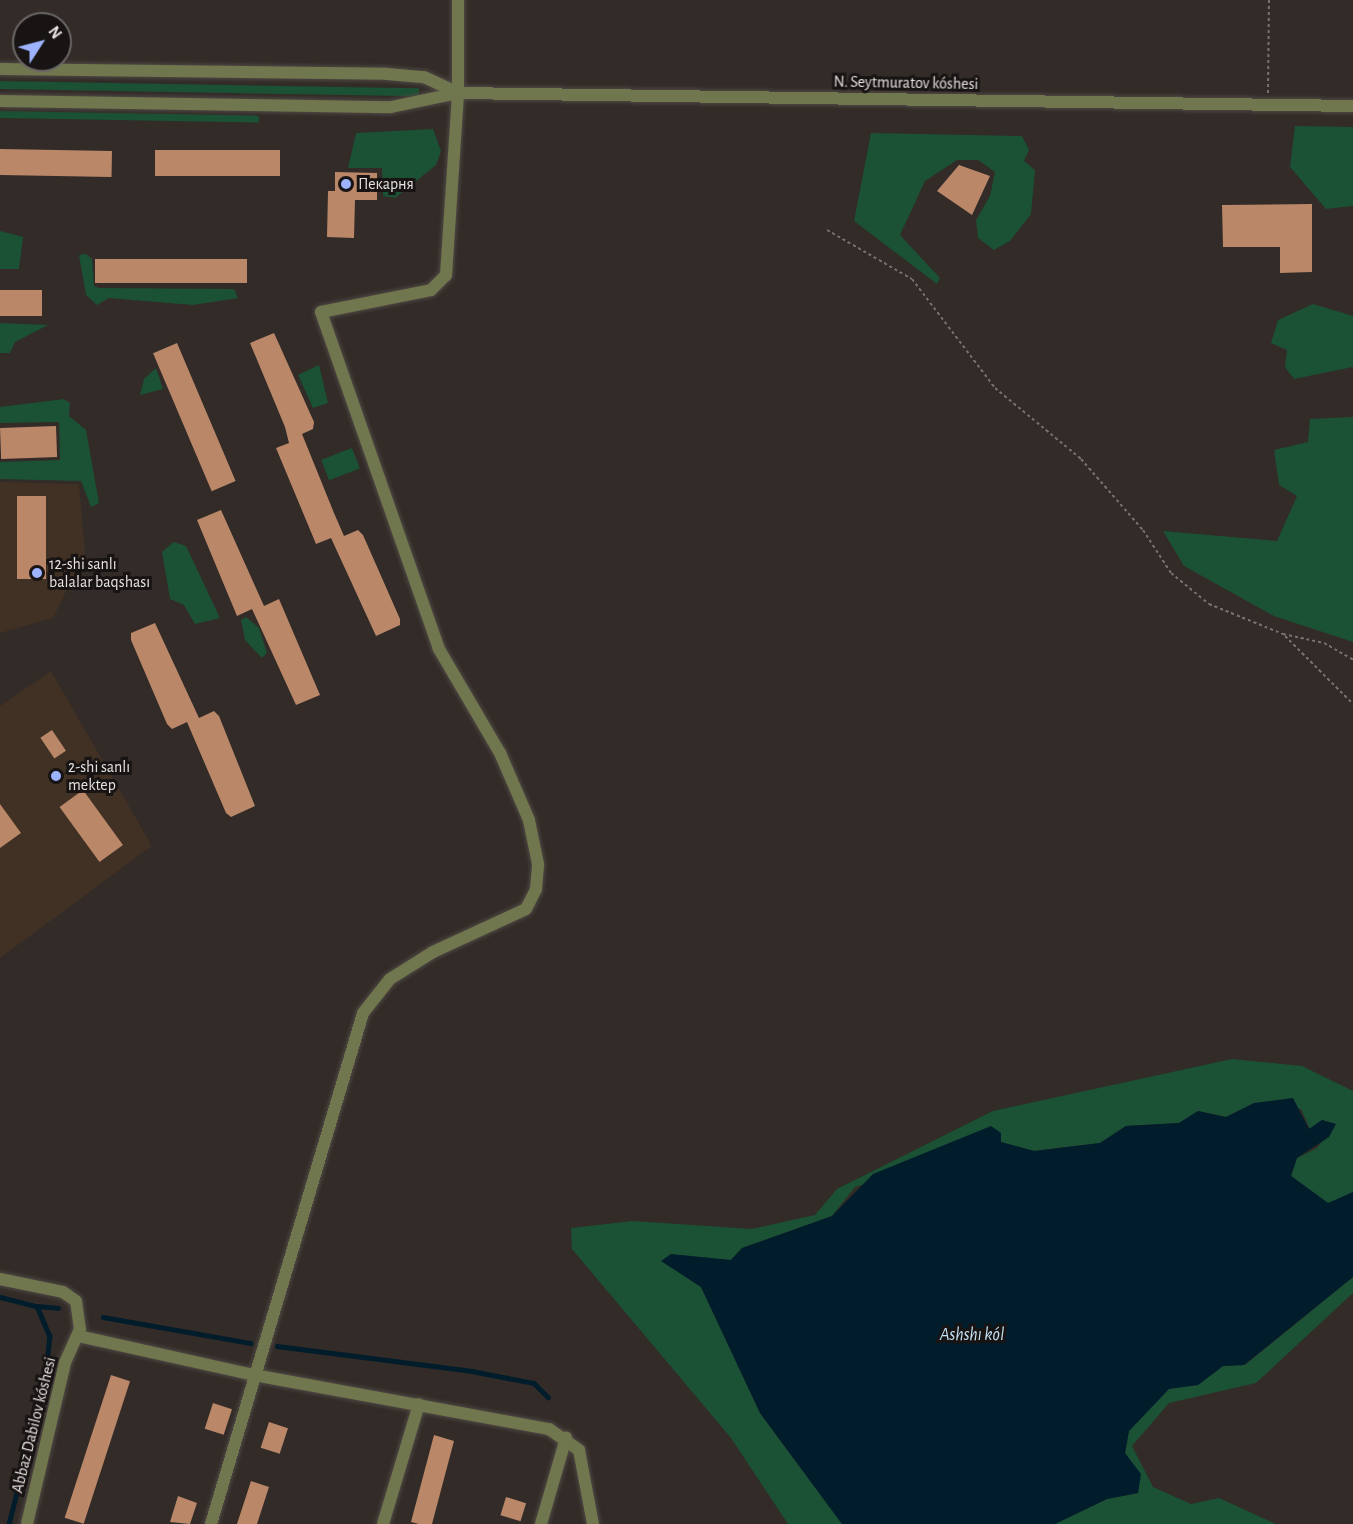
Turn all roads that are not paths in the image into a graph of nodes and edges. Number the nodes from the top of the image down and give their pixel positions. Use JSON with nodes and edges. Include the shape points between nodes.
{"nodes":[{"id":1,"x":458,"y":0,"type":"edge"},
{"id":2,"x":0,"y":69,"type":"edge"},
{"id":3,"x":458,"y":93,"type":"junction"},
{"id":4,"x":0,"y":100,"type":"edge"},
{"id":5,"x":1353,"y":106,"type":"edge"},
{"id":6,"x":0,"y":1279,"type":"edge"},
{"id":7,"x":78,"y":1336,"type":"junction"},
{"id":8,"x":254,"y":1375,"type":"junction"},
{"id":9,"x":419,"y":1404,"type":"junction"},
{"id":10,"x":566,"y":1438,"type":"junction"},
{"id":11,"x":27,"y":1524,"type":"edge"},
{"id":12,"x":211,"y":1524,"type":"edge"},
{"id":13,"x":383,"y":1524,"type":"edge"},
{"id":14,"x":541,"y":1524,"type":"edge"},
{"id":15,"x":593,"y":1524,"type":"edge"}],
"edges":[{"from":1,"to":3,"type":"street"},
{"from":2,"to":3,"type":"street","via":[[387,74],[424,76]]},
{"from":3,"to":4,"type":"street","via":[[391,107]]},
{"from":3,"to":5,"type":"street","name":"N. Seytmuratov kóshesi"},
{"from":3,"to":8,"type":"street","via":[[446,275],[431,290],[321,312],[439,649],[500,753],[529,820],[538,864],[536,890],[526,909],[433,952],[390,979],[363,1013]]},
{"from":6,"to":7,"type":"street","via":[[63,1292],[76,1301]]},
{"from":7,"to":8,"type":"street"},
{"from":7,"to":11,"type":"street","name":"Abbaz Dabilov kóshesi","via":[[65,1363]]},
{"from":8,"to":9,"type":"street"},
{"from":8,"to":12,"type":"street"},
{"from":9,"to":10,"type":"street","via":[[528,1423]]},
{"from":9,"to":13,"type":"street"},
{"from":10,"to":14,"type":"street"},
{"from":10,"to":15,"type":"street","via":[[586,1468]]}]}
